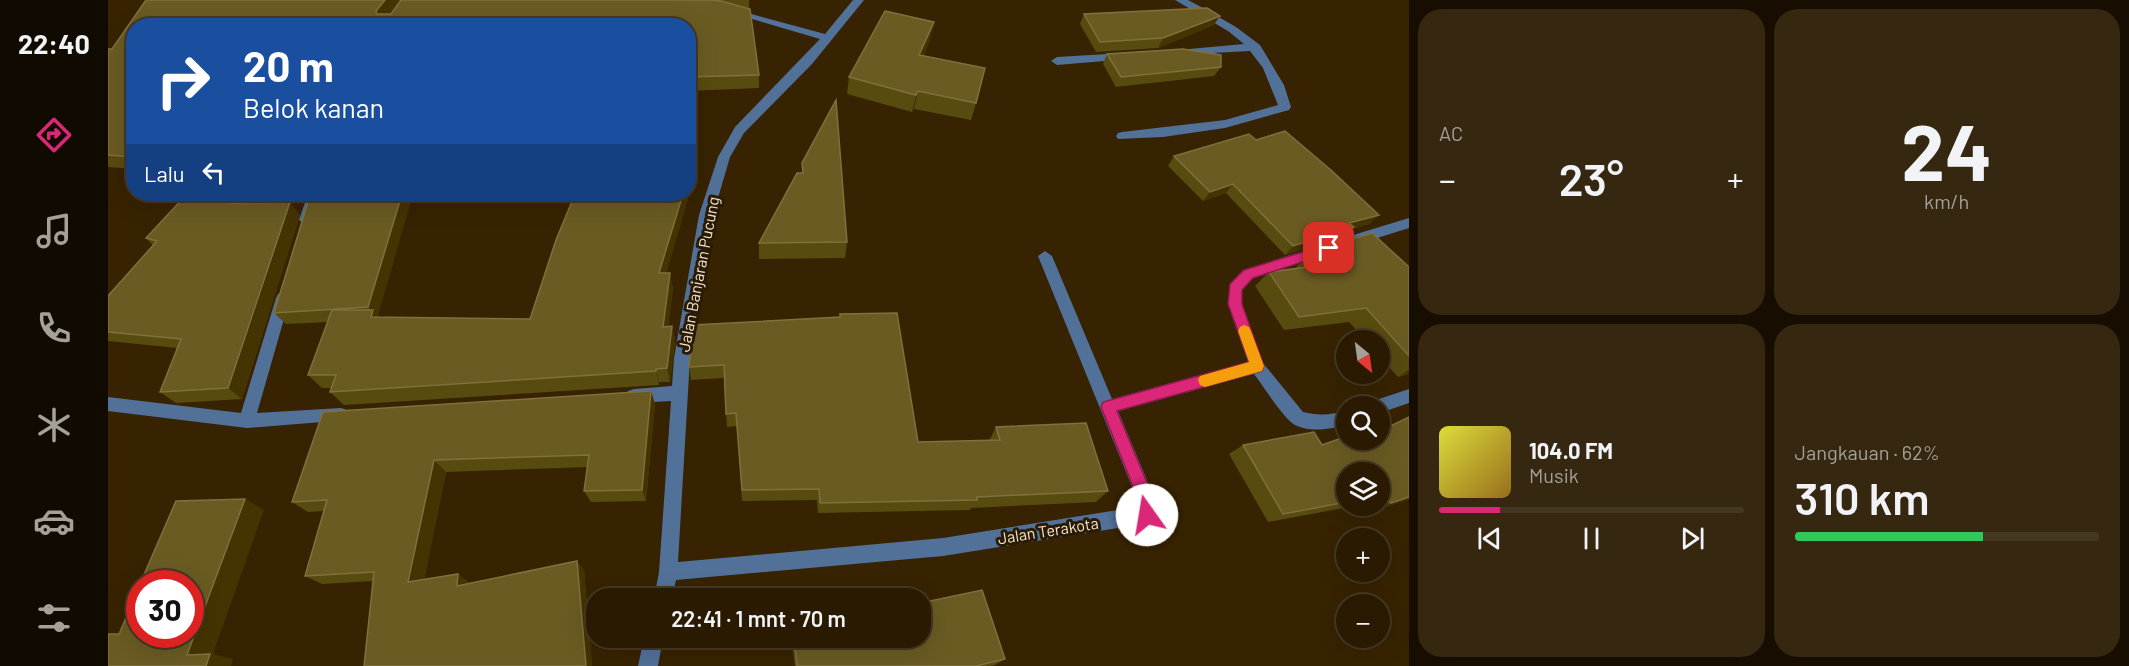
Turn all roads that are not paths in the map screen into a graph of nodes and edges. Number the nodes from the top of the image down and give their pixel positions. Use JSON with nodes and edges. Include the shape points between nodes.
{"nodes":[{"id":1,"x":859,"y":0,"type":"edge"},
{"id":2,"x":1180,"y":0,"type":"edge"},
{"id":3,"x":723,"y":10,"type":"edge"},
{"id":4,"x":828,"y":38,"type":"junction"},
{"id":5,"x":1256,"y":47,"type":"junction"},
{"id":6,"x":1162,"y":54,"type":"edge"},
{"id":7,"x":1139,"y":56,"type":"edge"},
{"id":8,"x":1057,"y":61,"type":"dead end"},
{"id":9,"x":1122,"y":136,"type":"dead end"},
{"id":10,"x":313,"y":201,"type":"edge"},
{"id":11,"x":1409,"y":223,"type":"edge"},
{"id":12,"x":300,"y":240,"type":"edge"},
{"id":13,"x":1045,"y":256,"type":"dead end"},
{"id":14,"x":286,"y":285,"type":"edge"},
{"id":15,"x":1257,"y":366,"type":"junction"},
{"id":16,"x":679,"y":393,"type":"junction"},
{"id":17,"x":1409,"y":396,"type":"edge"},
{"id":18,"x":621,"y":397,"type":"edge"},
{"id":19,"x":1390,"y":402,"type":"edge"},
{"id":20,"x":108,"y":404,"type":"edge"},
{"id":21,"x":1108,"y":407,"type":"junction"},
{"id":22,"x":352,"y":415,"type":"edge"},
{"id":23,"x":247,"y":421,"type":"junction"},
{"id":24,"x":1336,"y":421,"type":"edge"},
{"id":25,"x":668,"y":572,"type":"junction"},
{"id":26,"x":665,"y":588,"type":"edge"},
{"id":27,"x":652,"y":648,"type":"edge"},
{"id":28,"x":648,"y":666,"type":"edge"}],
"edges":[{"from":1,"to":4,"type":"street","name":"Jalan Banjaran Pucung"},
{"from":2,"to":5,"type":"street","via":[[1232,28]]},
{"from":3,"to":4,"type":"street"},
{"from":4,"to":16,"type":"street","name":"Jalan Banjaran Pucung","via":[[740,130],[724,156],[705,215]]},
{"from":5,"to":6,"type":"street"},
{"from":5,"to":9,"type":"street","via":[[1285,107],[1237,122]]},
{"from":7,"to":8,"type":"street"},
{"from":10,"to":12,"type":"street"},
{"from":11,"to":15,"type":"street","via":[[1248,274],[1235,288],[1235,304]]},
{"from":13,"to":21,"type":"street","name":"Jalan Terakota"},
{"from":14,"to":23,"type":"street"},
{"from":15,"to":21,"type":"street"},
{"from":15,"to":24,"type":"street","via":[[1298,418]]},
{"from":16,"to":18,"type":"street"},
{"from":16,"to":25,"type":"street","name":"Jalan Banjaran Pucung"},
{"from":17,"to":19,"type":"street"},
{"from":20,"to":23,"type":"street"},
{"from":21,"to":25,"type":"street","name":"Jalan Terakota","via":[[1148,504],[1147,515],[1139,520],[1119,519],[944,547]]},
{"from":22,"to":23,"type":"street"},
{"from":25,"to":26,"type":"street","name":"Jalan Banjaran Pucung"},
{"from":27,"to":28,"type":"street"}]}
